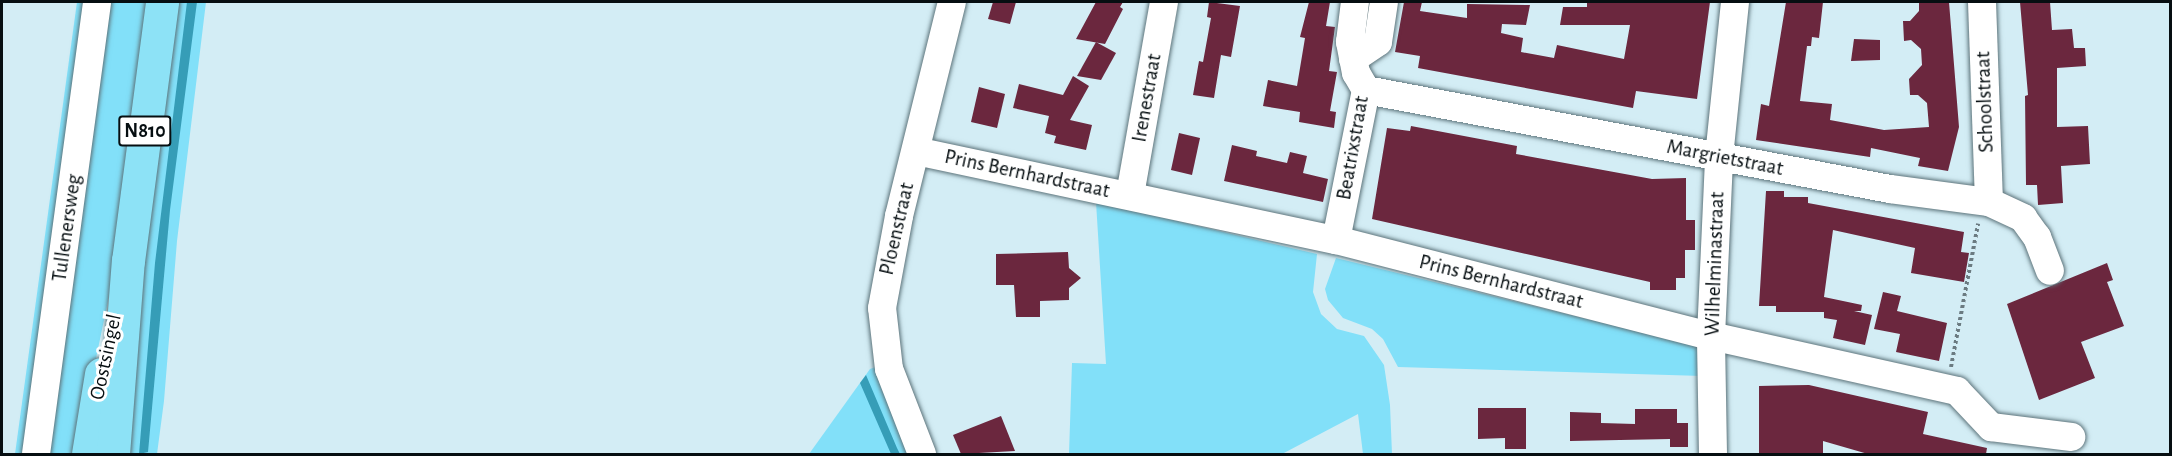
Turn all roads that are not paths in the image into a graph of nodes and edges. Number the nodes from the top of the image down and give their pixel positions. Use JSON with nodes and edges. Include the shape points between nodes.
{"nodes":[{"id":1,"x":97,"y":2,"type":"edge"},
{"id":2,"x":162,"y":2,"type":"edge"},
{"id":3,"x":952,"y":2,"type":"edge"},
{"id":4,"x":1164,"y":2,"type":"edge"},
{"id":5,"x":1355,"y":2,"type":"edge"},
{"id":6,"x":1384,"y":2,"type":"edge"},
{"id":7,"x":1735,"y":2,"type":"edge"},
{"id":8,"x":1982,"y":2,"type":"edge"},
{"id":9,"x":1353,"y":59,"type":"junction"},
{"id":10,"x":1366,"y":90,"type":"junction"},
{"id":11,"x":916,"y":151,"type":"junction"},
{"id":12,"x":1719,"y":158,"type":"junction"},
{"id":13,"x":1130,"y":195,"type":"junction"},
{"id":14,"x":1986,"y":202,"type":"junction"},
{"id":15,"x":1336,"y":240,"type":"junction"},
{"id":16,"x":128,"y":261,"type":"junction"},
{"id":17,"x":2050,"y":271,"type":"dead end"},
{"id":18,"x":1711,"y":336,"type":"junction"},
{"id":19,"x":2071,"y":436,"type":"dead end"},
{"id":20,"x":36,"y":454,"type":"edge"},
{"id":21,"x":87,"y":454,"type":"edge"},
{"id":22,"x":112,"y":454,"type":"edge"},
{"id":23,"x":922,"y":454,"type":"edge"},
{"id":24,"x":1713,"y":454,"type":"edge"}],
"edges":[{"from":1,"to":20,"type":"street","name":"Tullenersweg"},
{"from":2,"to":16,"type":"main road","name":"Oostsingel","number":"N810"},
{"from":3,"to":11,"type":"street","name":"Ploenstraat"},
{"from":4,"to":13,"type":"street","name":"Irenestraat"},
{"from":5,"to":9,"type":"street","name":"Beatrixstraat","via":[[1350,42]]},
{"from":6,"to":9,"type":"street","via":[[1378,42]]},
{"from":7,"to":12,"type":"street","name":"Wilhelminastraat"},
{"from":8,"to":14,"type":"street","name":"Schoolstraat"},
{"from":9,"to":10,"type":"street","name":"Beatrixstraat"},
{"from":10,"to":12,"type":"street","name":"Margrietstraat"},
{"from":10,"to":15,"type":"street","name":"Beatrixstraat"},
{"from":11,"to":13,"type":"street","name":"Prins Bernhardstraat"},
{"from":11,"to":23,"type":"street","name":"Ploenstraat","via":[[896,227],[882,308],[889,369]]},
{"from":12,"to":14,"type":"street","name":"Margrietstraat"},
{"from":12,"to":18,"type":"street","name":"Wilhelminastraat"},
{"from":13,"to":15,"type":"street","name":"Prins Bernhardstraat"},
{"from":14,"to":17,"type":"street","name":"Margrietstraat","via":[[2023,218],[2037,237]]},
{"from":15,"to":18,"type":"street","name":"Prins Bernhardstraat"},
{"from":16,"to":21,"type":"main road","name":"Oostsingel","number":"N810","via":[[107,339]]},
{"from":16,"to":22,"type":"main road","name":"Oostsingel","number":"N810"},
{"from":18,"to":19,"type":"street","name":"Prins Bernhardstraat","via":[[1947,388],[1957,391],[1991,427]]},
{"from":18,"to":24,"type":"street","name":"Wilhelminastraat"}]}
